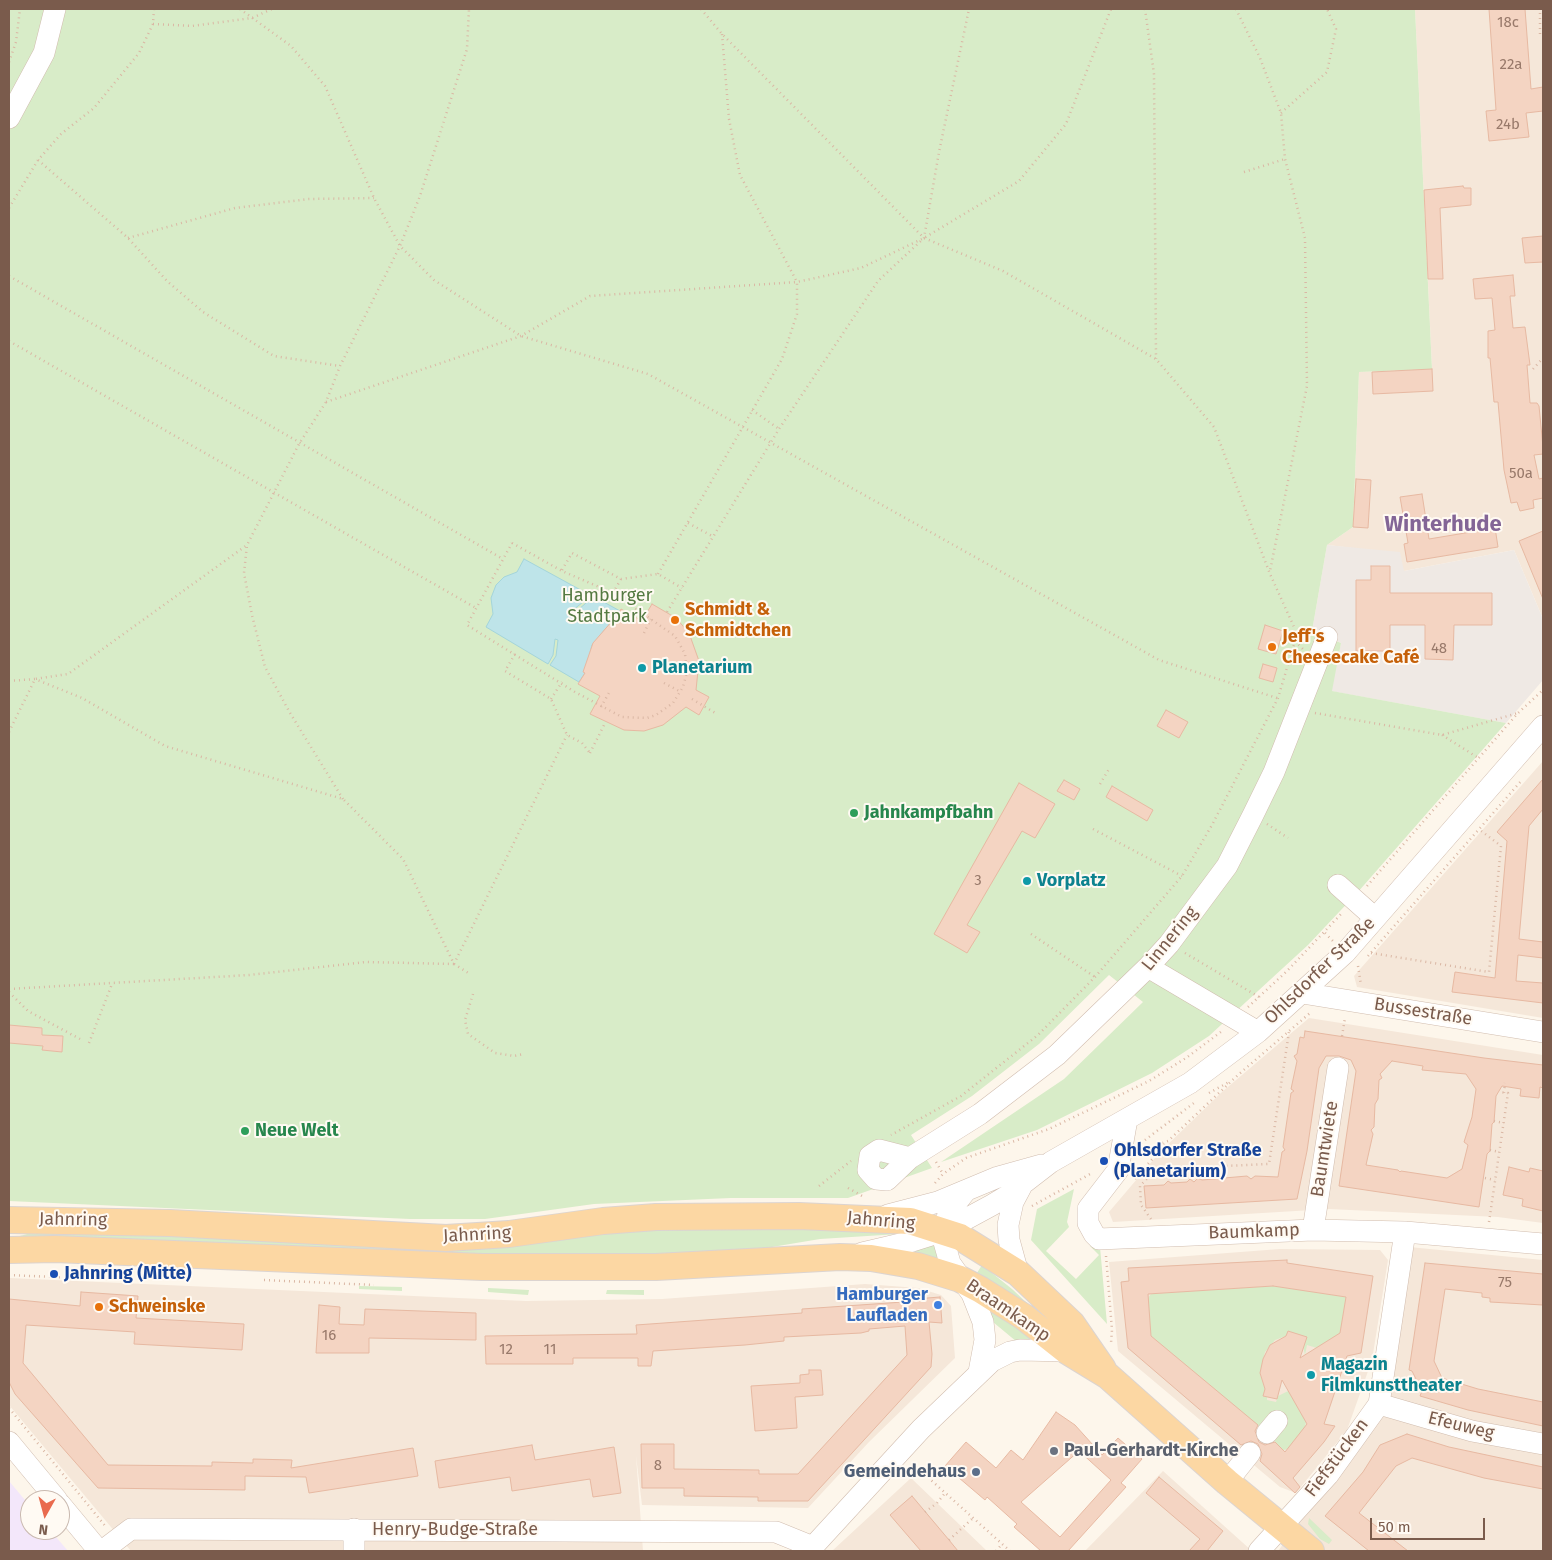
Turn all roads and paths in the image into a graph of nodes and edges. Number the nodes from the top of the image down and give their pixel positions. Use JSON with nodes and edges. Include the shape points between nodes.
{"nodes":[{"id":1,"x":20,"y":9,"type":"edge"},
{"id":2,"x":55,"y":9,"type":"edge"},
{"id":3,"x":154,"y":9,"type":"edge"},
{"id":4,"x":240,"y":9,"type":"edge"},
{"id":5,"x":272,"y":9,"type":"edge"},
{"id":6,"x":469,"y":9,"type":"edge"},
{"id":7,"x":701,"y":9,"type":"edge"},
{"id":8,"x":969,"y":9,"type":"edge"},
{"id":9,"x":1111,"y":9,"type":"edge"},
{"id":10,"x":1145,"y":9,"type":"edge"},
{"id":11,"x":1236,"y":9,"type":"edge"},
{"id":12,"x":1326,"y":9,"type":"edge"},
{"id":13,"x":1540,"y":9,"type":"edge"},
{"id":14,"x":252,"y":18,"type":"junction"},
{"id":15,"x":153,"y":24,"type":"junction"},
{"id":16,"x":722,"y":34,"type":"junction"},
{"id":17,"x":1540,"y":34,"type":"dead end"},
{"id":18,"x":9,"y":62,"type":"edge"},
{"id":19,"x":1281,"y":113,"type":"junction"},
{"id":20,"x":9,"y":118,"type":"edge"},
{"id":21,"x":1285,"y":159,"type":"junction"},
{"id":22,"x":38,"y":160,"type":"junction"},
{"id":23,"x":1244,"y":172,"type":"dead end"},
{"id":24,"x":9,"y":196,"type":"edge"},
{"id":25,"x":374,"y":198,"type":"junction"},
{"id":26,"x":14,"y":199,"type":"junction"},
{"id":27,"x":9,"y":208,"type":"edge"},
{"id":28,"x":128,"y":238,"type":"junction"},
{"id":29,"x":924,"y":238,"type":"junction"},
{"id":30,"x":400,"y":246,"type":"junction"},
{"id":31,"x":9,"y":276,"type":"edge"},
{"id":32,"x":797,"y":282,"type":"junction"},
{"id":33,"x":521,"y":336,"type":"junction"},
{"id":34,"x":9,"y":341,"type":"edge"},
{"id":35,"x":1156,"y":358,"type":"junction"},
{"id":36,"x":1543,"y":358,"type":"edge"},
{"id":37,"x":340,"y":366,"type":"junction"},
{"id":38,"x":1533,"y":368,"type":"dead end"},
{"id":39,"x":326,"y":402,"type":"junction"},
{"id":40,"x":752,"y":410,"type":"junction"},
{"id":41,"x":742,"y":427,"type":"junction"},
{"id":42,"x":780,"y":429,"type":"junction"},
{"id":43,"x":772,"y":443,"type":"junction"},
{"id":44,"x":299,"y":444,"type":"junction"},
{"id":45,"x":274,"y":492,"type":"junction"},
{"id":46,"x":688,"y":523,"type":"junction"},
{"id":47,"x":714,"y":537,"type":"junction"},
{"id":48,"x":247,"y":545,"type":"junction"},
{"id":49,"x":503,"y":559,"type":"junction"},
{"id":50,"x":562,"y":570,"type":"junction"},
{"id":51,"x":658,"y":574,"type":"junction"},
{"id":52,"x":1270,"y":574,"type":"junction"},
{"id":53,"x":621,"y":579,"type":"junction"},
{"id":54,"x":682,"y":588,"type":"junction"},
{"id":55,"x":612,"y":593,"type":"junction"},
{"id":56,"x":476,"y":608,"type":"junction"},
{"id":57,"x":667,"y":612,"type":"dead end"},
{"id":58,"x":651,"y":618,"type":"junction"},
{"id":59,"x":644,"y":633,"type":"dead end"},
{"id":60,"x":1327,"y":637,"type":"dead end"},
{"id":61,"x":515,"y":654,"type":"junction"},
{"id":62,"x":36,"y":679,"type":"junction"},
{"id":63,"x":9,"y":681,"type":"edge"},
{"id":64,"x":562,"y":682,"type":"junction"},
{"id":65,"x":664,"y":683,"type":"dead end"},
{"id":66,"x":1543,"y":690,"type":"edge"},
{"id":67,"x":610,"y":691,"type":"dead end"},
{"id":68,"x":680,"y":692,"type":"junction"},
{"id":69,"x":1278,"y":698,"type":"junction"},
{"id":70,"x":551,"y":699,"type":"junction"},
{"id":71,"x":692,"y":699,"type":"dead end"},
{"id":72,"x":601,"y":707,"type":"junction"},
{"id":73,"x":1299,"y":708,"type":"junction"},
{"id":74,"x":1518,"y":713,"type":"junction"},
{"id":75,"x":717,"y":714,"type":"dead end"},
{"id":76,"x":605,"y":723,"type":"dead end"},
{"id":77,"x":1543,"y":726,"type":"edge"},
{"id":78,"x":9,"y":732,"type":"edge"},
{"id":79,"x":567,"y":735,"type":"junction"},
{"id":80,"x":1442,"y":735,"type":"junction"},
{"id":81,"x":1108,"y":769,"type":"dead end"},
{"id":82,"x":1100,"y":784,"type":"dead end"},
{"id":83,"x":343,"y":799,"type":"junction"},
{"id":84,"x":1253,"y":815,"type":"junction"},
{"id":85,"x":1093,"y":829,"type":"dead end"},
{"id":86,"x":1480,"y":830,"type":"dead end"},
{"id":87,"x":1288,"y":838,"type":"dead end"},
{"id":88,"x":1182,"y":876,"type":"junction"},
{"id":89,"x":1338,"y":885,"type":"dead end"},
{"id":90,"x":1376,"y":918,"type":"junction"},
{"id":91,"x":1031,"y":934,"type":"dead end"},
{"id":92,"x":1169,"y":944,"type":"junction"},
{"id":93,"x":1371,"y":953,"type":"dead end"},
{"id":94,"x":454,"y":964,"type":"junction"},
{"id":95,"x":1148,"y":967,"type":"junction"},
{"id":96,"x":470,"y":974,"type":"dead end"},
{"id":97,"x":1095,"y":977,"type":"junction"},
{"id":98,"x":112,"y":984,"type":"junction"},
{"id":99,"x":9,"y":991,"type":"edge"},
{"id":100,"x":1302,"y":993,"type":"junction"},
{"id":101,"x":473,"y":994,"type":"dead end"},
{"id":102,"x":1258,"y":997,"type":"dead end"},
{"id":103,"x":1221,"y":1032,"type":"dead end"},
{"id":104,"x":1258,"y":1032,"type":"junction"},
{"id":105,"x":1289,"y":1032,"type":"dead end"},
{"id":106,"x":1543,"y":1032,"type":"edge"},
{"id":107,"x":80,"y":1040,"type":"dead end"},
{"id":108,"x":89,"y":1043,"type":"dead end"},
{"id":109,"x":524,"y":1054,"type":"dead end"},
{"id":110,"x":1338,"y":1068,"type":"dead end"},
{"id":111,"x":1506,"y":1083,"type":"dead end"},
{"id":112,"x":1499,"y":1092,"type":"dead end"},
{"id":113,"x":1504,"y":1093,"type":"junction"},
{"id":114,"x":1206,"y":1095,"type":"dead end"},
{"id":115,"x":1198,"y":1100,"type":"dead end"},
{"id":116,"x":1127,"y":1119,"type":"junction"},
{"id":117,"x":1494,"y":1121,"type":"dead end"},
{"id":118,"x":1504,"y":1123,"type":"junction"},
{"id":119,"x":889,"y":1136,"type":"dead end"},
{"id":120,"x":1140,"y":1143,"type":"dead end"},
{"id":121,"x":1490,"y":1150,"type":"dead end"},
{"id":122,"x":1133,"y":1152,"type":"dead end"},
{"id":123,"x":1499,"y":1152,"type":"junction"},
{"id":124,"x":854,"y":1158,"type":"dead end"},
{"id":125,"x":910,"y":1158,"type":"dead end"},
{"id":126,"x":1051,"y":1162,"type":"junction"},
{"id":127,"x":953,"y":1167,"type":"junction"},
{"id":128,"x":1097,"y":1170,"type":"dead end"},
{"id":129,"x":1485,"y":1178,"type":"dead end"},
{"id":130,"x":1495,"y":1180,"type":"junction"},
{"id":131,"x":961,"y":1184,"type":"junction"},
{"id":132,"x":1022,"y":1185,"type":"junction"},
{"id":133,"x":819,"y":1186,"type":"dead end"},
{"id":134,"x":928,"y":1187,"type":"dead end"},
{"id":135,"x":848,"y":1188,"type":"dead end"},
{"id":136,"x":866,"y":1206,"type":"junction"},
{"id":137,"x":1030,"y":1207,"type":"dead end"},
{"id":138,"x":9,"y":1220,"type":"edge"},
{"id":139,"x":1312,"y":1230,"type":"junction"},
{"id":140,"x":944,"y":1231,"type":"junction"},
{"id":141,"x":1405,"y":1232,"type":"junction"},
{"id":142,"x":1163,"y":1236,"type":"junction"},
{"id":143,"x":1486,"y":1238,"type":"junction"},
{"id":144,"x":1543,"y":1244,"type":"edge"},
{"id":145,"x":1106,"y":1249,"type":"dead end"},
{"id":146,"x":9,"y":1250,"type":"edge"},
{"id":147,"x":840,"y":1257,"type":"junction"},
{"id":148,"x":781,"y":1261,"type":"joint"},
{"id":149,"x":1018,"y":1273,"type":"junction"},
{"id":150,"x":9,"y":1275,"type":"edge"},
{"id":151,"x":76,"y":1278,"type":"dead end"},
{"id":152,"x":960,"y":1279,"type":"junction"},
{"id":153,"x":1067,"y":1351,"type":"junction"},
{"id":154,"x":979,"y":1372,"type":"junction"},
{"id":155,"x":1108,"y":1376,"type":"junction"},
{"id":156,"x":1379,"y":1404,"type":"junction"},
{"id":157,"x":9,"y":1408,"type":"edge"},
{"id":158,"x":9,"y":1442,"type":"edge"},
{"id":159,"x":1543,"y":1444,"type":"edge"},
{"id":160,"x":900,"y":1452,"type":"junction"},
{"id":161,"x":1250,"y":1453,"type":"dead end"},
{"id":162,"x":1227,"y":1482,"type":"junction"},
{"id":163,"x":49,"y":1490,"type":"edge"},
{"id":164,"x":945,"y":1493,"type":"junction"},
{"id":165,"x":926,"y":1512,"type":"dead end"},
{"id":166,"x":70,"y":1514,"type":"edge"},
{"id":167,"x":973,"y":1518,"type":"junction"},
{"id":168,"x":1281,"y":1528,"type":"junction"},
{"id":169,"x":354,"y":1529,"type":"junction"},
{"id":170,"x":949,"y":1540,"type":"dead end"},
{"id":171,"x":1002,"y":1544,"type":"junction"},
{"id":172,"x":105,"y":1547,"type":"edge"},
{"id":173,"x":811,"y":1549,"type":"edge"},
{"id":174,"x":354,"y":1551,"type":"edge"},
{"id":175,"x":996,"y":1551,"type":"edge"},
{"id":176,"x":1010,"y":1551,"type":"edge"},
{"id":177,"x":1259,"y":1551,"type":"edge"},
{"id":178,"x":1311,"y":1551,"type":"edge"}],
"edges":[{"from":1,"to":18,"type":"path","via":[[16,42]]},
{"from":2,"to":20,"type":"street","via":[[44,53]]},
{"from":3,"to":15,"type":"path"},
{"from":4,"to":14,"type":"path"},
{"from":5,"to":14,"type":"path"},
{"from":6,"to":30,"type":"path","via":[[467,49],[420,196]]},
{"from":7,"to":16,"type":"path"},
{"from":8,"to":29,"type":"path"},
{"from":9,"to":29,"type":"path","via":[[1066,124],[1020,181]]},
{"from":10,"to":35,"type":"path","via":[[1154,74]]},
{"from":11,"to":19,"type":"path","via":[[1260,58]]},
{"from":12,"to":19,"type":"path","via":[[1336,28],[1327,72]]},
{"from":13,"to":17,"type":"path"},
{"from":14,"to":15,"type":"path","via":[[192,26]]},
{"from":14,"to":25,"type":"path","via":[[290,46],[325,86]]},
{"from":15,"to":22,"type":"path","via":[[139,52],[117,81],[94,108],[61,134]]},
{"from":16,"to":29,"type":"path"},
{"from":16,"to":32,"type":"path","via":[[729,119],[740,175]]},
{"from":19,"to":21,"type":"path"},
{"from":21,"to":23,"type":"path"},
{"from":21,"to":52,"type":"path","via":[[1305,238],[1307,386]]},
{"from":22,"to":26,"type":"path"},
{"from":22,"to":28,"type":"path"},
{"from":24,"to":26,"type":"path"},
{"from":25,"to":28,"type":"path","via":[[309,199],[234,208]]},
{"from":25,"to":30,"type":"path"},
{"from":26,"to":27,"type":"path"},
{"from":28,"to":37,"type":"path","via":[[167,281],[203,312],[274,356]]},
{"from":29,"to":32,"type":"path","via":[[861,268]]},
{"from":29,"to":35,"type":"path","via":[[1003,271]]},
{"from":29,"to":42,"type":"path","via":[[878,281]]},
{"from":30,"to":33,"type":"path","via":[[434,280]]},
{"from":30,"to":37,"type":"path"},
{"from":31,"to":44,"type":"path"},
{"from":32,"to":33,"type":"path","via":[[590,296]]},
{"from":32,"to":40,"type":"path","via":[[797,314],[791,337]]},
{"from":33,"to":39,"type":"path"},
{"from":33,"to":41,"type":"path","via":[[648,374]]},
{"from":34,"to":45,"type":"path"},
{"from":35,"to":52,"type":"path","via":[[1214,428]]},
{"from":36,"to":38,"type":"path"},
{"from":37,"to":39,"type":"path"},
{"from":39,"to":44,"type":"path"},
{"from":40,"to":41,"type":"path"},
{"from":40,"to":42,"type":"path"},
{"from":41,"to":43,"type":"path"},
{"from":41,"to":46,"type":"path"},
{"from":42,"to":43,"type":"path"},
{"from":43,"to":47,"type":"path"},
{"from":43,"to":69,"type":"path","via":[[1159,660]]},
{"from":44,"to":45,"type":"path"},
{"from":44,"to":49,"type":"path"},
{"from":45,"to":48,"type":"path"},
{"from":45,"to":56,"type":"path"},
{"from":46,"to":47,"type":"path"},
{"from":46,"to":51,"type":"path"},
{"from":47,"to":54,"type":"path"},
{"from":48,"to":62,"type":"path","via":[[68,674]]},
{"from":48,"to":83,"type":"path","via":[[244,574],[265,667]]},
{"from":49,"to":50,"type":"path","via":[[512,543]]},
{"from":49,"to":56,"type":"path"},
{"from":50,"to":53,"type":"path","via":[[572,553]]},
{"from":50,"to":55,"type":"path"},
{"from":51,"to":53,"type":"path"},
{"from":51,"to":54,"type":"path"},
{"from":52,"to":69,"type":"path","via":[[1294,627],[1296,641]]},
{"from":53,"to":55,"type":"path"},
{"from":54,"to":57,"type":"path"},
{"from":55,"to":58,"type":"path"},
{"from":56,"to":61,"type":"path","via":[[467,625]]},
{"from":58,"to":59,"type":"path"},
{"from":58,"to":68,"type":"path","via":[[675,636],[685,654],[687,672]]},
{"from":60,"to":73,"type":"street","name":"Linnering"},
{"from":61,"to":64,"type":"path"},
{"from":61,"to":70,"type":"path","via":[[505,671]]},
{"from":62,"to":63,"type":"path"},
{"from":62,"to":78,"type":"path"},
{"from":62,"to":83,"type":"path","via":[[82,698],[165,746]]},
{"from":64,"to":70,"type":"path"},
{"from":64,"to":72,"type":"path"},
{"from":65,"to":68,"type":"path"},
{"from":66,"to":74,"type":"path"},
{"from":67,"to":72,"type":"path"},
{"from":68,"to":72,"type":"path","via":[[666,709],[647,718],[622,717]]},
{"from":69,"to":73,"type":"path"},
{"from":69,"to":88,"type":"path"},
{"from":70,"to":79,"type":"path"},
{"from":71,"to":75,"type":"path"},
{"from":73,"to":80,"type":"path","via":[[1326,717]]},
{"from":73,"to":84,"type":"street","name":"Linnering"},
{"from":74,"to":80,"type":"path"},
{"from":74,"to":80,"type":"path","via":[[1480,759]]},
{"from":76,"to":79,"type":"path","via":[[590,754],[582,743]]},
{"from":77,"to":90,"type":"street","name":"Ohlsdorfer Straße"},
{"from":79,"to":94,"type":"path"},
{"from":81,"to":82,"type":"path"},
{"from":83,"to":94,"type":"path","via":[[403,859]]},
{"from":84,"to":87,"type":"path"},
{"from":84,"to":92,"type":"street","name":"Linnering","via":[[1226,866]]},
{"from":85,"to":88,"type":"path"},
{"from":86,"to":93,"type":"path","via":[[1501,846],[1489,972]]},
{"from":88,"to":97,"type":"path"},
{"from":89,"to":90,"type":"street"},
{"from":90,"to":100,"type":"street","name":"Ohlsdorfer Straße","via":[[1345,953]]},
{"from":91,"to":97,"type":"path"},
{"from":92,"to":95,"type":"street","name":"Linnering"},
{"from":92,"to":102,"type":"path"},
{"from":94,"to":96,"type":"path"},
{"from":94,"to":98,"type":"path","via":[[366,962],[249,975]]},
{"from":95,"to":104,"type":"street"},
{"from":95,"to":125,"type":"street","name":"Linnering","via":[[1057,1055],[980,1114]]},
{"from":97,"to":119,"type":"path","via":[[1038,1035],[996,1070],[961,1096]]},
{"from":98,"to":99,"type":"path","via":[[62,984]]},
{"from":98,"to":108,"type":"path"},
{"from":99,"to":107,"type":"path","via":[[28,1011]]},
{"from":100,"to":104,"type":"street","name":"Ohlsdorfer Straße"},
{"from":100,"to":106,"type":"street","name":"Bussestraße"},
{"from":101,"to":109,"type":"path","via":[[466,1014],[468,1034],[495,1054]]},
{"from":103,"to":127,"type":"path","via":[[1149,1081],[1049,1129],[990,1148]]},
{"from":104,"to":116,"type":"street","name":"Ohlsdorfer Straße","via":[[1190,1082]]},
{"from":105,"to":142,"type":"path","via":[[1269,1164],[1156,1169],[1140,1186],[1141,1205]]},
{"from":110,"to":139,"type":"street","name":"Baumtwiete"},
{"from":111,"to":113,"type":"path"},
{"from":112,"to":113,"type":"path"},
{"from":113,"to":118,"type":"path","via":[[1508,1093]]},
{"from":114,"to":122,"type":"path","via":[[1232,1081],[1168,1142]]},
{"from":115,"to":120,"type":"path"},
{"from":116,"to":126,"type":"street","name":"Ohlsdorfer Straße"},
{"from":116,"to":142,"type":"street","name":"Baumkamp","via":[[1118,1170],[1090,1204],[1088,1223],[1094,1234],[1105,1240]]},
{"from":117,"to":118,"type":"path"},
{"from":118,"to":123,"type":"path"},
{"from":121,"to":123,"type":"path"},
{"from":123,"to":130,"type":"path"},
{"from":124,"to":133,"type":"path"},
{"from":126,"to":131,"type":"street","name":"Ohlsdorfer Straße"},
{"from":126,"to":132,"type":"street","name":"Ohlsdorfer Straße"},
{"from":127,"to":131,"type":"path"},
{"from":127,"to":134,"type":"path"},
{"from":128,"to":137,"type":"path"},
{"from":129,"to":130,"type":"path"},
{"from":130,"to":143,"type":"path"},
{"from":131,"to":136,"type":"street","name":"Ohlsdorfer Straße","via":[[898,1214]]},
{"from":131,"to":140,"type":"street"},
{"from":132,"to":140,"type":"street","name":"Ohlsdorfer Straße"},
{"from":132,"to":149,"type":"street","via":[[1013,1202],[1008,1225],[1008,1240]]},
{"from":135,"to":136,"type":"path"},
{"from":136,"to":138,"type":"main road","name":"Jahnring","via":[[603,1221],[509,1234],[446,1238],[170,1223]]},
{"from":136,"to":140,"type":"main road","name":"Jahnring"},
{"from":139,"to":141,"type":"street","name":"Baumkamp"},
{"from":139,"to":142,"type":"street","name":"Baumkamp"},
{"from":140,"to":147,"type":"street","name":"Ohlsdorfer Straße","via":[[890,1248]]},
{"from":140,"to":149,"type":"main road","name":"Braamkamp","via":[[980,1248]]},
{"from":140,"to":152,"type":"street","via":[[946,1253]]},
{"from":141,"to":143,"type":"street","name":"Baumkamp"},
{"from":141,"to":156,"type":"street","name":"Fiefstücken"},
{"from":143,"to":144,"type":"street","name":"Baumkamp"},
{"from":145,"to":155,"type":"path","via":[[1112,1330]]},
{"from":146,"to":148,"type":"main road","name":"Jahnring","via":[[490,1267],[656,1267]]},
{"from":147,"to":148,"type":"main road","name":"Braamkamp"},
{"from":147,"to":152,"type":"main road","name":"Braamkamp","via":[[902,1262]]},
{"from":149,"to":155,"type":"main road","name":"Braamkamp","via":[[1072,1324]]},
{"from":150,"to":151,"type":"path"},
{"from":152,"to":153,"type":"main road","name":"Braamkamp","via":[[999,1300]]},
{"from":152,"to":154,"type":"street","via":[[972,1294],[983,1322],[985,1340]]},
{"from":153,"to":154,"type":"street","via":[[1030,1349],[1010,1352]]},
{"from":153,"to":155,"type":"main road","name":"Braamkamp"},
{"from":154,"to":160,"type":"street"},
{"from":155,"to":162,"type":"main road","name":"Braamkamp"},
{"from":156,"to":159,"type":"street","name":"Efeuweg","via":[[1472,1431]]},
{"from":156,"to":168,"type":"street","name":"Fiefstücken","via":[[1328,1475]]},
{"from":157,"to":172,"type":"path"},
{"from":158,"to":163,"type":"street"},
{"from":160,"to":164,"type":"path"},
{"from":160,"to":173,"type":"street"},
{"from":161,"to":162,"type":"street"},
{"from":162,"to":168,"type":"main road","name":"Braamkamp"},
{"from":164,"to":165,"type":"path"},
{"from":164,"to":167,"type":"path"},
{"from":166,"to":172,"type":"street"},
{"from":167,"to":170,"type":"path"},
{"from":167,"to":171,"type":"path"},
{"from":168,"to":177,"type":"street","name":"Fiefstücken"},
{"from":168,"to":178,"type":"main road","name":"Braamkamp"},
{"from":169,"to":172,"type":"street","name":"Henry-Budge-Straße","via":[[131,1529]]},
{"from":169,"to":173,"type":"street","name":"Henry-Budge-Straße","via":[[776,1532]]},
{"from":169,"to":174,"type":"street"},
{"from":171,"to":175,"type":"path"},
{"from":171,"to":176,"type":"path"}]}
